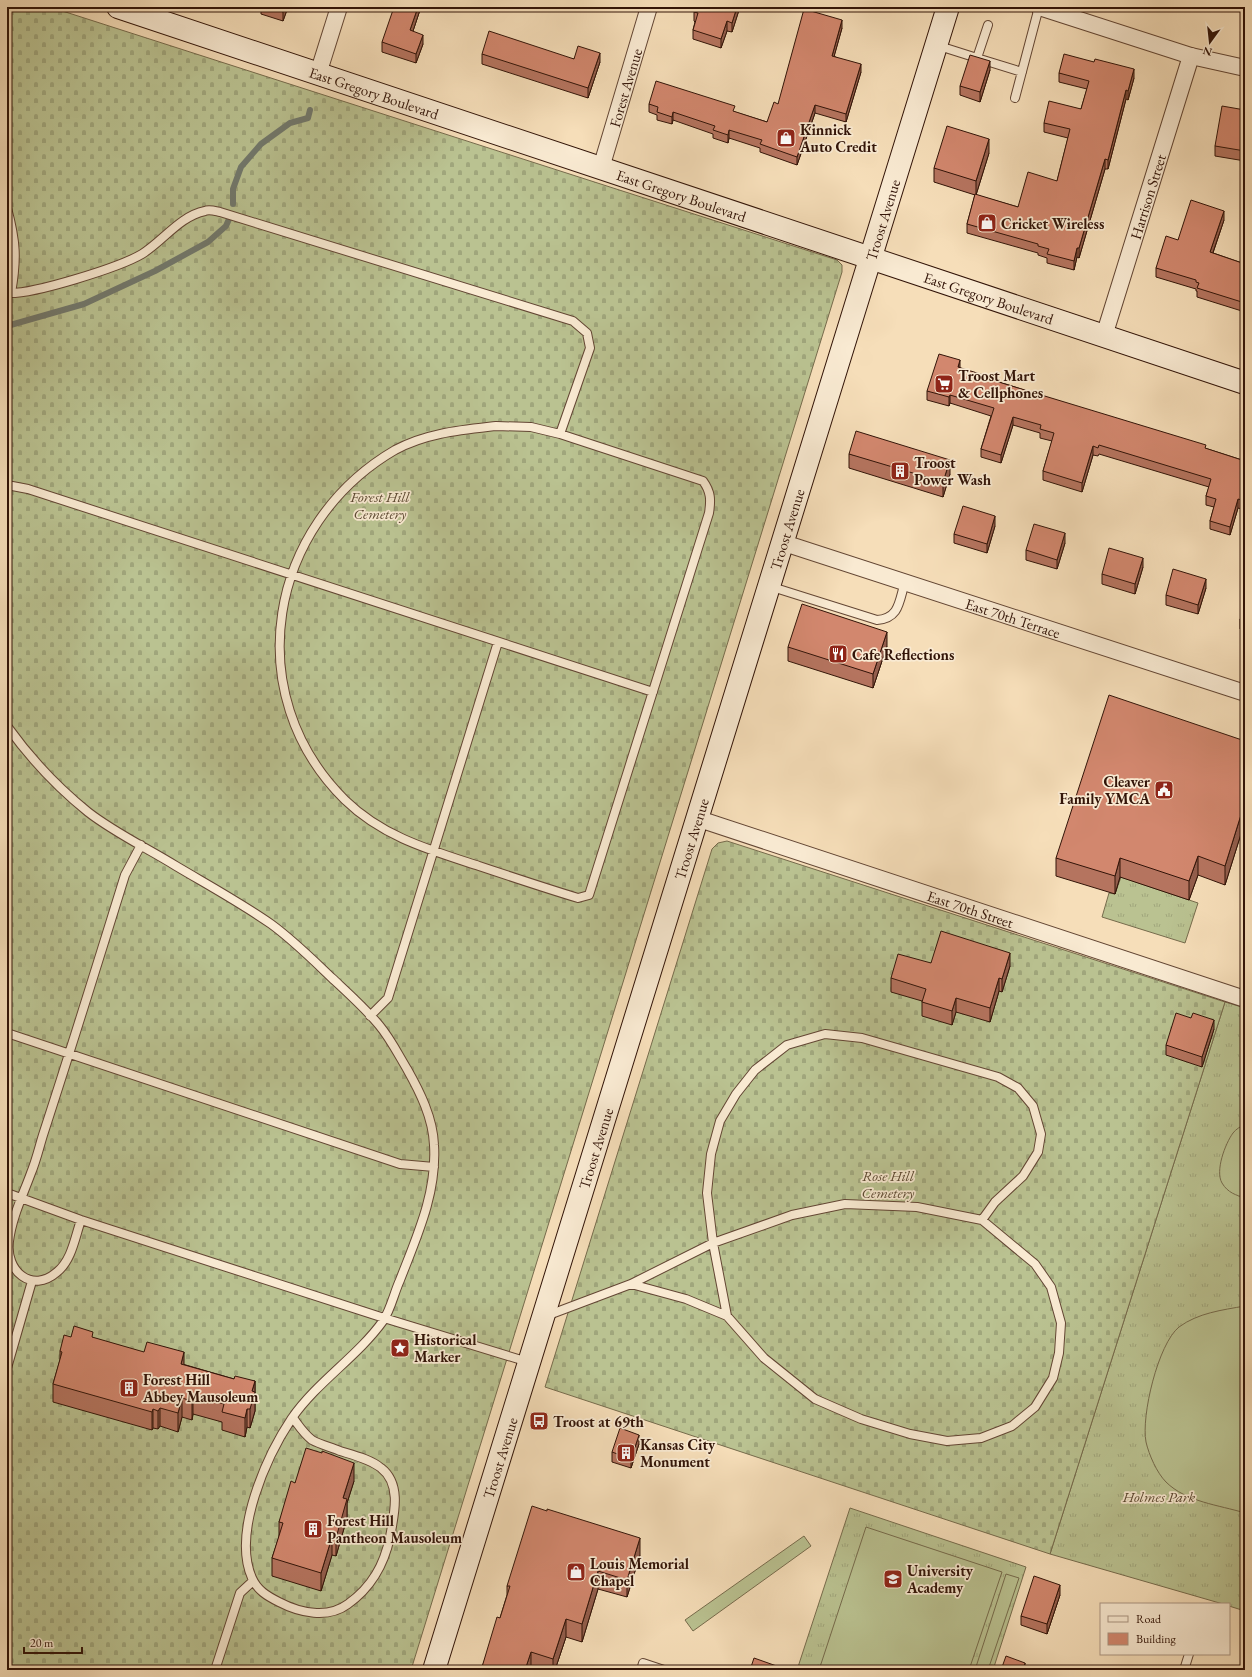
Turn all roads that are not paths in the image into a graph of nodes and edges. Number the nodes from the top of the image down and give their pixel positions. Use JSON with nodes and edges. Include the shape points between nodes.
{"nodes":[{"id":1,"x":118,"y":7,"type":"edge"},
{"id":2,"x":339,"y":7,"type":"edge"},
{"id":3,"x":649,"y":7,"type":"edge"},
{"id":4,"x":948,"y":7,"type":"edge"},
{"id":5,"x":1039,"y":7,"type":"edge"},
{"id":6,"x":988,"y":25,"type":"dead end"},
{"id":7,"x":936,"y":45,"type":"junction"},
{"id":8,"x":1191,"y":56,"type":"junction"},
{"id":9,"x":977,"y":58,"type":"junction"},
{"id":10,"x":1245,"y":68,"type":"edge"},
{"id":11,"x":1022,"y":72,"type":"junction"},
{"id":12,"x":318,"y":74,"type":"junction"},
{"id":13,"x":1015,"y":98,"type":"dead end"},
{"id":14,"x":601,"y":168,"type":"junction"},
{"id":15,"x":7,"y":208,"type":"edge"},
{"id":16,"x":9,"y":221,"type":"edge"},
{"id":17,"x":870,"y":257,"type":"junction"},
{"id":18,"x":9,"y":293,"type":"edge"},
{"id":19,"x":1104,"y":336,"type":"junction"},
{"id":20,"x":1245,"y":383,"type":"edge"},
{"id":21,"x":560,"y":434,"type":"junction"},
{"id":22,"x":7,"y":485,"type":"edge"},
{"id":23,"x":781,"y":542,"type":"junction"},
{"id":24,"x":291,"y":575,"type":"junction"},
{"id":25,"x":905,"y":582,"type":"junction"},
{"id":26,"x":768,"y":586,"type":"junction"},
{"id":27,"x":498,"y":642,"type":"junction"},
{"id":28,"x":653,"y":692,"type":"junction"},
{"id":29,"x":1245,"y":693,"type":"edge"},
{"id":30,"x":7,"y":726,"type":"edge"},
{"id":31,"x":696,"y":818,"type":"junction"},
{"id":32,"x":141,"y":846,"type":"junction"},
{"id":33,"x":433,"y":851,"type":"junction"},
{"id":34,"x":1245,"y":999,"type":"edge"},
{"id":35,"x":370,"y":1016,"type":"junction"},
{"id":36,"x":7,"y":1033,"type":"edge"},
{"id":37,"x":69,"y":1053,"type":"junction"},
{"id":38,"x":434,"y":1167,"type":"junction"},
{"id":39,"x":7,"y":1193,"type":"edge"},
{"id":40,"x":21,"y":1198,"type":"junction"},
{"id":41,"x":81,"y":1220,"type":"junction"},
{"id":42,"x":982,"y":1220,"type":"junction"},
{"id":43,"x":713,"y":1243,"type":"junction"},
{"id":44,"x":32,"y":1281,"type":"junction"},
{"id":45,"x":631,"y":1284,"type":"junction"},
{"id":46,"x":727,"y":1316,"type":"junction"},
{"id":47,"x":542,"y":1317,"type":"junction"},
{"id":48,"x":384,"y":1318,"type":"junction"},
{"id":49,"x":528,"y":1362,"type":"junction"},
{"id":50,"x":7,"y":1368,"type":"edge"},
{"id":51,"x":293,"y":1418,"type":"junction"},
{"id":52,"x":253,"y":1581,"type":"junction"},
{"id":53,"x":1189,"y":1655,"type":"edge"},
{"id":54,"x":215,"y":1670,"type":"edge"},
{"id":55,"x":434,"y":1670,"type":"edge"},
{"id":56,"x":640,"y":1670,"type":"edge"},
{"id":57,"x":664,"y":1670,"type":"edge"},
{"id":58,"x":1184,"y":1670,"type":"edge"}],
"edges":[{"from":1,"to":12,"type":"main road","name":"East Gregory Boulevard"},
{"from":2,"to":12,"type":"street"},
{"from":3,"to":14,"type":"street","name":"Forest Avenue"},
{"from":4,"to":7,"type":"main road","name":"Troost Avenue"},
{"from":5,"to":8,"type":"street"},
{"from":5,"to":11,"type":"lane"},
{"from":6,"to":9,"type":"lane"},
{"from":7,"to":9,"type":"lane"},
{"from":7,"to":17,"type":"main road","name":"Troost Avenue"},
{"from":8,"to":10,"type":"street"},
{"from":8,"to":19,"type":"street","name":"Harrison Street"},
{"from":9,"to":11,"type":"lane"},
{"from":11,"to":13,"type":"lane"},
{"from":12,"to":14,"type":"main road","name":"East Gregory Boulevard"},
{"from":14,"to":17,"type":"main road","name":"East Gregory Boulevard"},
{"from":15,"to":16,"type":"lane"},
{"from":16,"to":18,"type":"lane","via":[[14,233],[16,263]]},
{"from":17,"to":19,"type":"main road","name":"East Gregory Boulevard"},
{"from":17,"to":23,"type":"main road","name":"Troost Avenue"},
{"from":18,"to":21,"type":"lane","via":[[42,288],[114,267],[142,254],[193,215],[206,210],[220,212],[573,321],[587,333],[590,348]]},
{"from":19,"to":20,"type":"main road","name":"East Gregory Boulevard"},
{"from":21,"to":24,"type":"lane","via":[[531,428],[496,426],[428,436],[397,449],[367,468],[340,493],[301,548]]},
{"from":21,"to":28,"type":"lane","via":[[703,481],[709,490],[709,512]]},
{"from":22,"to":24,"type":"lane","via":[[36,492]]},
{"from":23,"to":25,"type":"street","name":"East 70th Terrace"},
{"from":23,"to":26,"type":"main road","name":"Troost Avenue"},
{"from":24,"to":27,"type":"lane"},
{"from":24,"to":33,"type":"lane","via":[[280,624],[280,659],[285,694],[307,749],[322,775],[347,801],[396,837]]},
{"from":25,"to":26,"type":"lane","via":[[894,615],[888,619],[877,620]]},
{"from":25,"to":29,"type":"street","name":"East 70th Terrace"},
{"from":26,"to":31,"type":"main road","name":"Troost Avenue"},
{"from":27,"to":28,"type":"lane"},
{"from":27,"to":33,"type":"lane"},
{"from":28,"to":33,"type":"lane","via":[[589,895],[578,898]]},
{"from":30,"to":32,"type":"lane","via":[[27,753],[57,785],[89,812]]},
{"from":31,"to":34,"type":"street","name":"East 70th Street"},
{"from":31,"to":47,"type":"main road","name":"Troost Avenue"},
{"from":32,"to":35,"type":"lane","via":[[269,923],[297,945]]},
{"from":32,"to":37,"type":"lane","via":[[125,875]]},
{"from":33,"to":35,"type":"lane","via":[[388,998]]},
{"from":35,"to":38,"type":"lane","via":[[381,1027],[398,1053],[428,1114],[434,1142]]},
{"from":36,"to":37,"type":"lane"},
{"from":37,"to":38,"type":"lane","via":[[400,1164]]},
{"from":37,"to":40,"type":"lane"},
{"from":38,"to":48,"type":"lane","via":[[428,1207]]},
{"from":39,"to":40,"type":"lane"},
{"from":40,"to":41,"type":"lane"},
{"from":40,"to":44,"type":"lane","via":[[8,1243],[9,1260],[18,1274]]},
{"from":41,"to":44,"type":"lane","via":[[68,1258],[58,1272],[48,1278]]},
{"from":41,"to":48,"type":"lane"},
{"from":42,"to":43,"type":"lane","via":[[917,1207],[845,1204],[792,1215]]},
{"from":42,"to":43,"type":"lane","via":[[995,1202],[1023,1176],[1038,1152],[1041,1134],[1033,1106],[1018,1088],[998,1077],[862,1038],[825,1034],[787,1045],[755,1070],[736,1094],[720,1121],[711,1154],[707,1193]]},
{"from":42,"to":46,"type":"lane","via":[[1035,1264],[1051,1287],[1061,1323],[1059,1353],[1053,1378],[1035,1407],[1012,1426],[981,1438],[947,1441],[910,1434],[860,1419],[815,1399],[764,1358]]},
{"from":43,"to":45,"type":"lane"},
{"from":43,"to":46,"type":"lane"},
{"from":44,"to":50,"type":"lane"},
{"from":45,"to":46,"type":"lane","via":[[686,1299]]},
{"from":45,"to":47,"type":"lane"},
{"from":47,"to":49,"type":"main road","name":"Troost Avenue"},
{"from":48,"to":49,"type":"lane"},
{"from":48,"to":51,"type":"lane"},
{"from":49,"to":55,"type":"main road","name":"Troost Avenue"},
{"from":51,"to":52,"type":"lane","via":[[272,1454],[255,1496],[245,1536],[247,1562]]},
{"from":51,"to":52,"type":"lane","via":[[304,1434],[315,1442],[382,1468],[390,1480],[395,1495],[394,1516],[386,1553],[377,1575],[363,1594],[340,1610],[317,1614],[290,1607],[266,1596]]},
{"from":52,"to":54,"type":"lane","via":[[240,1593]]},
{"from":53,"to":58,"type":"lane"},
{"from":56,"to":57,"type":"lane","via":[[643,1663]]}]}
